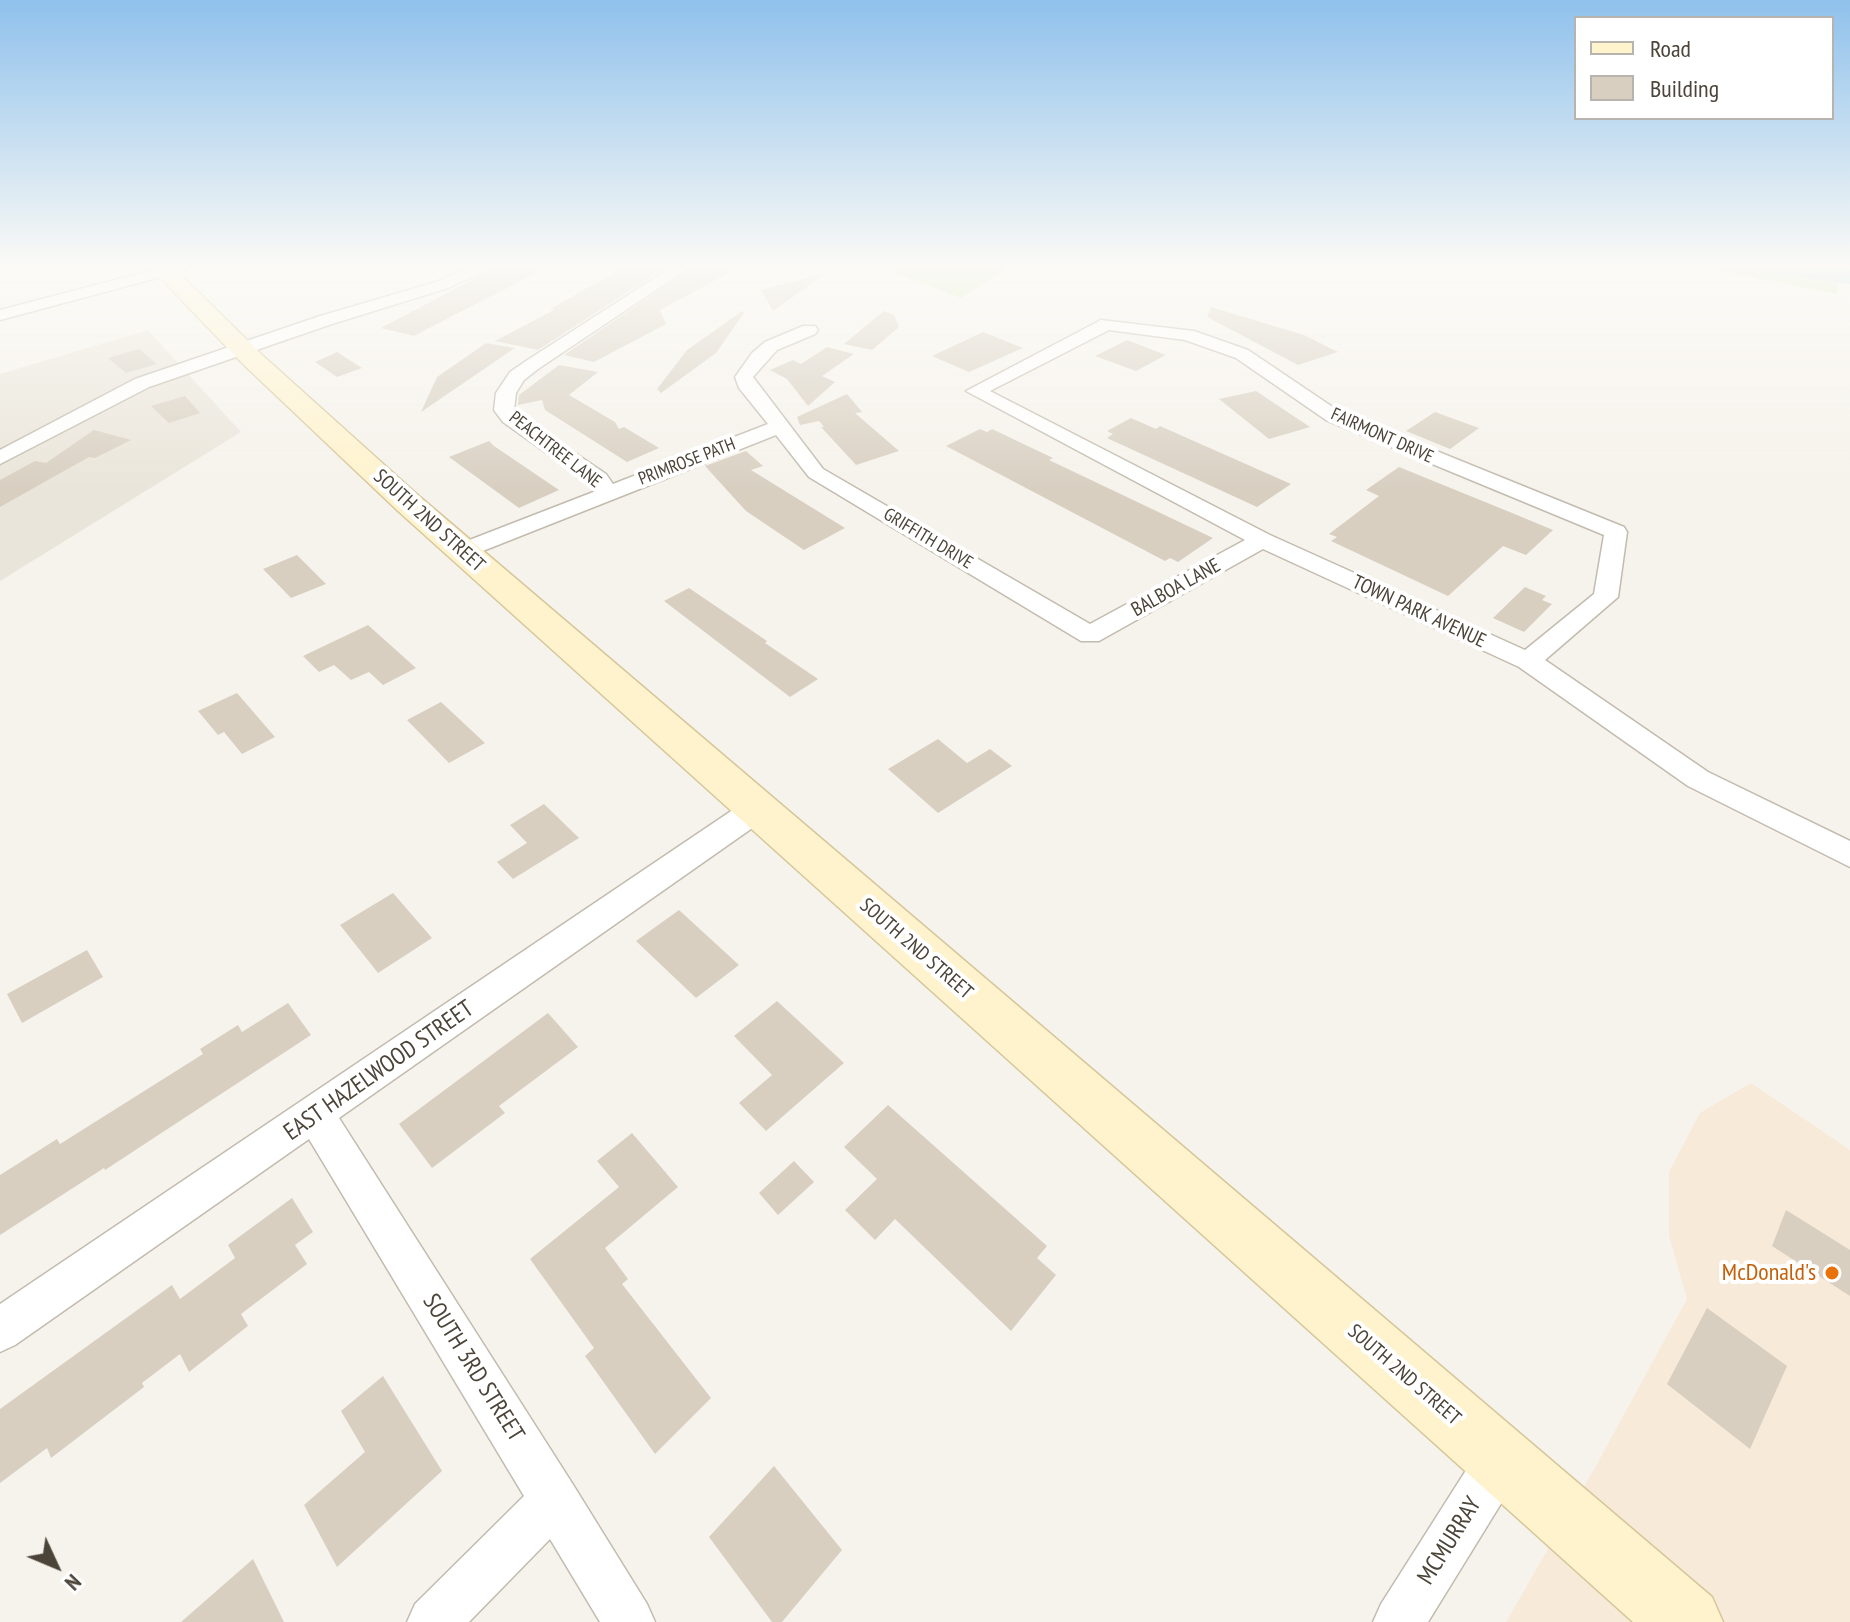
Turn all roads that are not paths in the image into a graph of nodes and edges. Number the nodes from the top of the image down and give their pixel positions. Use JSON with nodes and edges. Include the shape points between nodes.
{"nodes":[{"id":1,"x":233,"y":339,"type":"edge"},
{"id":2,"x":322,"y":339,"type":"edge"},
{"id":3,"x":573,"y":339,"type":"edge"},
{"id":4,"x":788,"y":339,"type":"edge"},
{"id":5,"x":1078,"y":339,"type":"edge"},
{"id":6,"x":1198,"y":339,"type":"edge"},
{"id":7,"x":248,"y":355,"type":"junction"},
{"id":8,"x":779,"y":427,"type":"junction"},
{"id":9,"x":0,"y":458,"type":"edge"},
{"id":10,"x":608,"y":493,"type":"junction"},
{"id":11,"x":1262,"y":540,"type":"junction"},
{"id":12,"x":462,"y":551,"type":"junction"},
{"id":13,"x":1090,"y":635,"type":"joint"},
{"id":14,"x":1528,"y":661,"type":"junction"},
{"id":15,"x":757,"y":809,"type":"junction"},
{"id":16,"x":1850,"y":855,"type":"edge"},
{"id":17,"x":316,"y":1115,"type":"junction"},
{"id":18,"x":0,"y":1330,"type":"edge"},
{"id":19,"x":1501,"y":1459,"type":"junction"},
{"id":20,"x":555,"y":1500,"type":"junction"},
{"id":21,"x":433,"y":1622,"type":"edge"},
{"id":22,"x":629,"y":1622,"type":"edge"},
{"id":23,"x":1399,"y":1622,"type":"edge"},
{"id":24,"x":1687,"y":1622,"type":"edge"}],
"edges":[{"from":1,"to":7,"type":"main road","name":"SOUTH 2ND STREET"},
{"from":2,"to":7,"type":"street"},
{"from":3,"to":10,"type":"street","name":"PEACHTREE LANE","via":[[517,376],[506,393],[504,410],[598,479]]},
{"from":4,"to":8,"type":"street","name":"GRIFFITH DRIVE","via":[[771,346],[744,377]]},
{"from":5,"to":11,"type":"street","name":"TOWN PARK AVENUE","via":[[975,391]]},
{"from":6,"to":14,"type":"street","name":"FAIRMONT DRIVE","via":[[1242,354],[1333,416],[1616,532],[1606,597]]},
{"from":7,"to":9,"type":"street","via":[[120,396]]},
{"from":7,"to":12,"type":"main road","name":"SOUTH 2ND STREET"},
{"from":8,"to":10,"type":"street","name":"PRIMROSE PATH"},
{"from":8,"to":13,"type":"street","name":"GRIFFITH DRIVE","via":[[816,473]]},
{"from":10,"to":12,"type":"street","name":"PRIMROSE PATH"},
{"from":11,"to":13,"type":"street","name":"BALBOA LANE"},
{"from":11,"to":14,"type":"street","name":"TOWN PARK AVENUE"},
{"from":12,"to":15,"type":"main road","name":"SOUTH 2ND STREET"},
{"from":14,"to":16,"type":"street","name":"TOWN PARK AVENUE","via":[[1698,779]]},
{"from":15,"to":17,"type":"street","name":"EAST HAZELWOOD STREET"},
{"from":15,"to":19,"type":"main road","name":"SOUTH 2ND STREET"},
{"from":17,"to":18,"type":"street","name":"EAST HAZELWOOD STREET"},
{"from":17,"to":20,"type":"street","name":"SOUTH 3RD STREET"},
{"from":19,"to":23,"type":"street","name":"MCMURRAY"},
{"from":19,"to":24,"type":"main road","name":"SOUTH 2ND STREET"},
{"from":20,"to":21,"type":"street"},
{"from":20,"to":22,"type":"street","name":"SOUTH 3RD STREET"}]}
